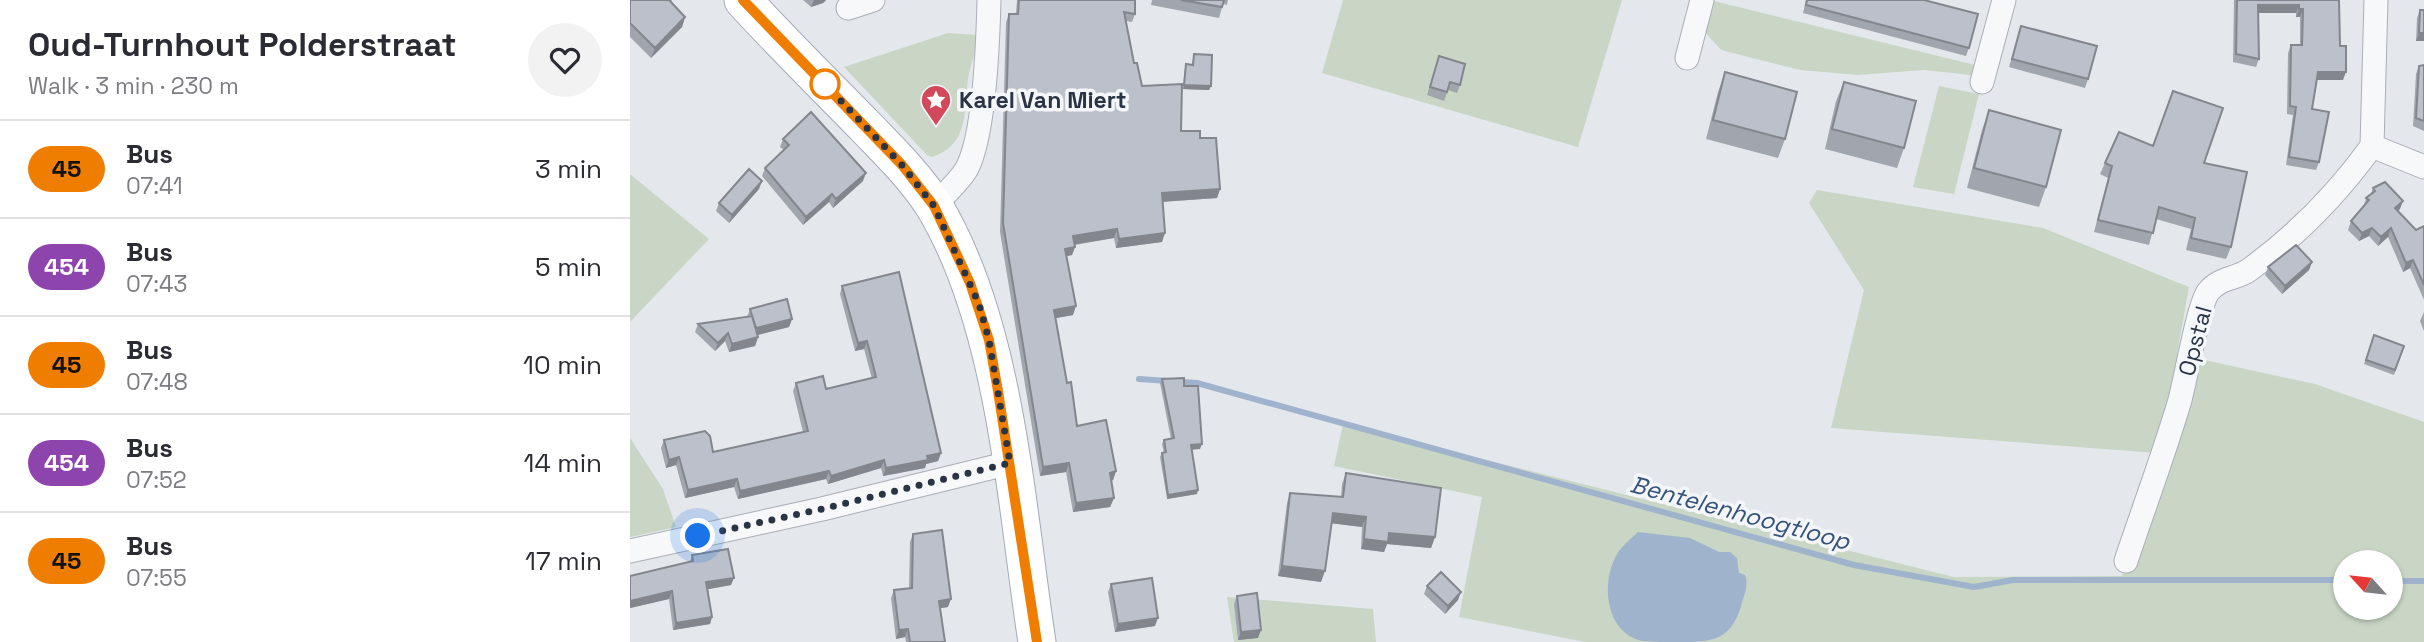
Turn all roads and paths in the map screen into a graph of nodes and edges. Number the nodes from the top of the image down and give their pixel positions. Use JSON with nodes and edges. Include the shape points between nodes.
{"nodes":[{"id":1,"x":743,"y":0,"type":"edge"},
{"id":2,"x":873,"y":0,"type":"edge"},
{"id":3,"x":989,"y":0,"type":"edge"},
{"id":4,"x":1703,"y":0,"type":"edge"},
{"id":5,"x":2004,"y":0,"type":"edge"},
{"id":6,"x":2376,"y":0,"type":"edge"},
{"id":7,"x":848,"y":8,"type":"dead end"},
{"id":8,"x":1687,"y":58,"type":"dead end"},
{"id":9,"x":1982,"y":82,"type":"dead end"},
{"id":10,"x":2372,"y":146,"type":"junction"},
{"id":11,"x":2424,"y":167,"type":"edge"},
{"id":12,"x":934,"y":206,"type":"junction"},
{"id":13,"x":1010,"y":463,"type":"junction"},
{"id":14,"x":630,"y":551,"type":"edge"},
{"id":15,"x":2126,"y":561,"type":"dead end"},
{"id":16,"x":1037,"y":642,"type":"edge"}],
"edges":[{"from":1,"to":12,"type":"main road","via":[[902,165]]},
{"from":2,"to":7,"type":"street"},
{"from":3,"to":12,"type":"street","via":[[974,146],[965,170]]},
{"from":4,"to":8,"type":"street"},
{"from":5,"to":9,"type":"street"},
{"from":6,"to":10,"type":"street"},
{"from":10,"to":11,"type":"street"},
{"from":10,"to":15,"type":"street","name":"Opstal","via":[[2283,243],[2246,273],[2228,277],[2208,293],[2179,402]]},
{"from":12,"to":13,"type":"main road","via":[[979,304]]},
{"from":13,"to":14,"type":"street"},
{"from":13,"to":16,"type":"main road"}]}
